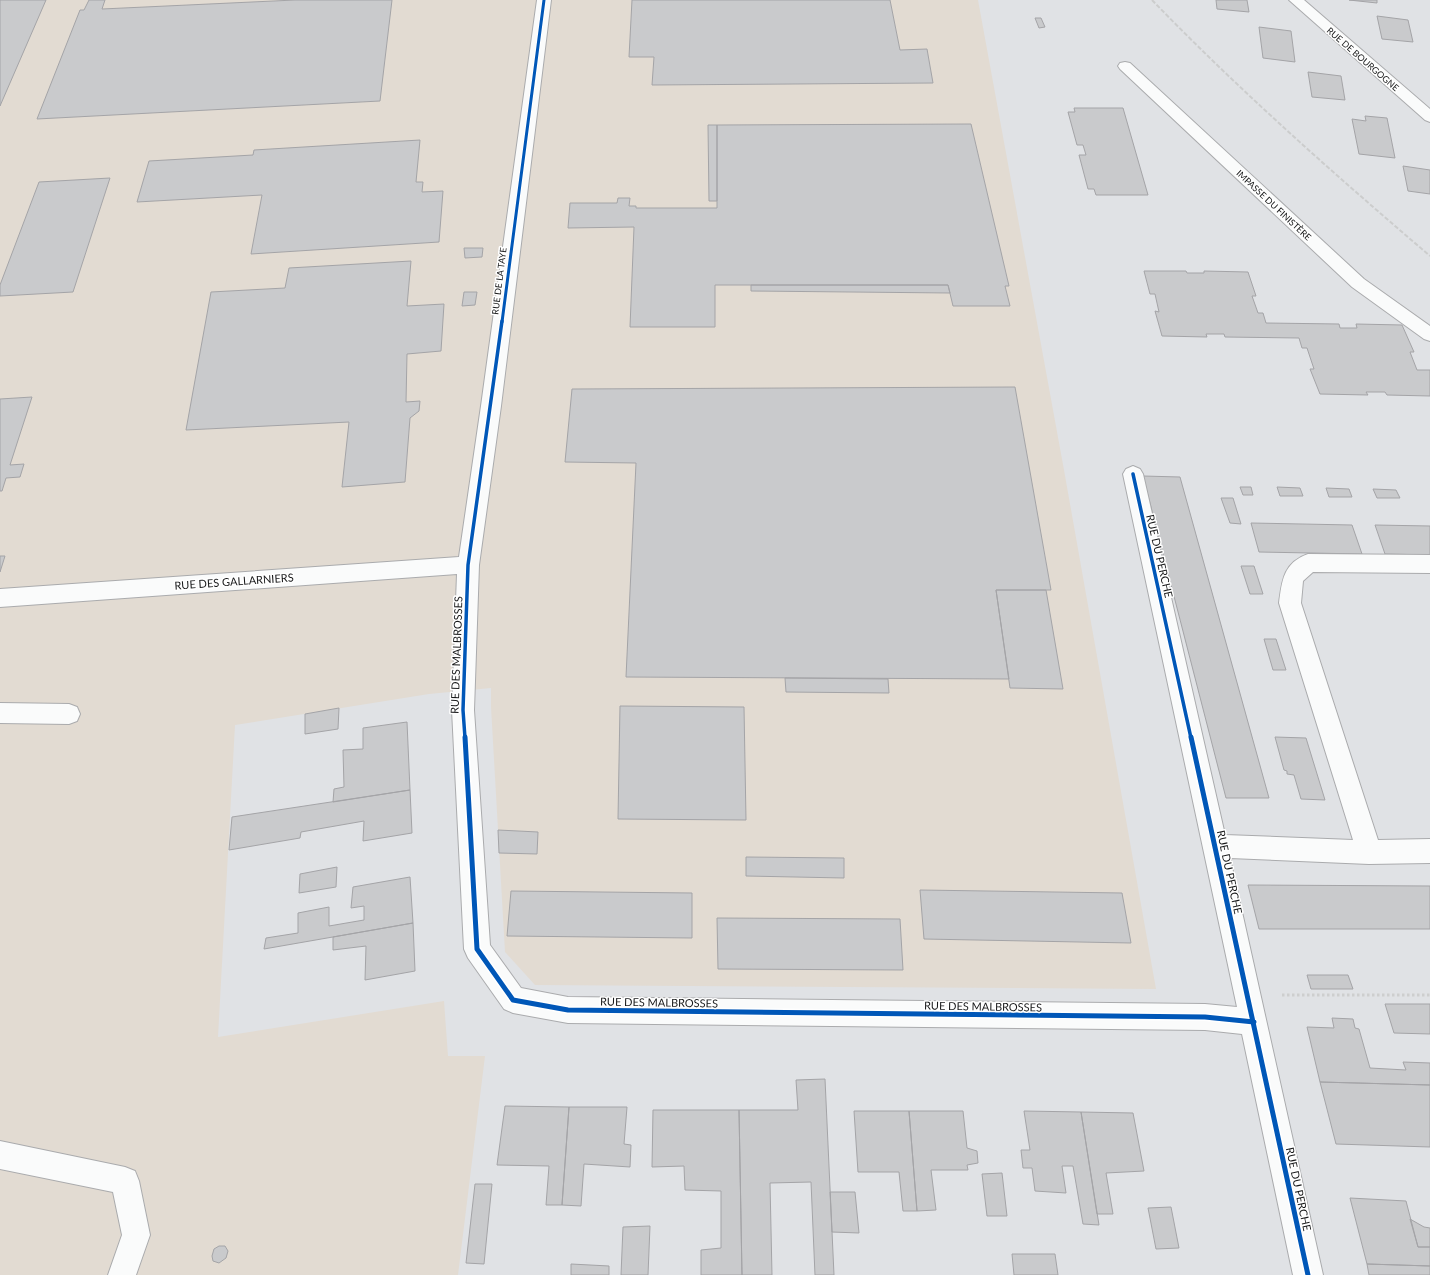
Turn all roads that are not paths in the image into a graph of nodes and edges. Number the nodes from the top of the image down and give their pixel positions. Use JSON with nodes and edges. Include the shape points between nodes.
{"nodes":[{"id":1,"x":544,"y":0,"type":"edge"},
{"id":2,"x":1296,"y":0,"type":"edge"},
{"id":3,"x":1125,"y":66,"type":"dead end"},
{"id":4,"x":1428,"y":113,"type":"edge"},
{"id":5,"x":1430,"y":334,"type":"edge"},
{"id":6,"x":1133,"y":474,"type":"dead end"},
{"id":7,"x":1430,"y":564,"type":"edge"},
{"id":8,"x":468,"y":565,"type":"junction"},
{"id":9,"x":0,"y":598,"type":"edge"},
{"id":10,"x":0,"y":713,"type":"edge"},
{"id":11,"x":69,"y":714,"type":"dead end"},
{"id":12,"x":1215,"y":846,"type":"junction"},
{"id":13,"x":1430,"y":851,"type":"edge"},
{"id":14,"x":1369,"y":852,"type":"junction"},
{"id":15,"x":1254,"y":1022,"type":"junction"},
{"id":16,"x":0,"y":1154,"type":"edge"},
{"id":17,"x":122,"y":1275,"type":"edge"},
{"id":18,"x":1308,"y":1275,"type":"edge"}],
"edges":[{"from":1,"to":8,"type":"street","name":"RUE DE LA TAYE"},
{"from":2,"to":4,"type":"street","name":"RUE DE BOURGOGNE"},
{"from":3,"to":5,"type":"street","name":"IMPASSE DU FINISTÈRE","via":[[1358,283]]},
{"from":6,"to":12,"type":"street","name":"RUE DU PERCHE"},
{"from":7,"to":14,"type":"street","via":[[1308,563],[1293,578],[1290,603]]},
{"from":8,"to":9,"type":"street","name":"RUE DES GALLARNIERS"},
{"from":8,"to":15,"type":"street","name":"RUE DES MALBROSSES","via":[[463,710],[477,949],[512,1000],[568,1010],[1206,1017]]},
{"from":10,"to":11,"type":"lane"},
{"from":12,"to":14,"type":"street"},
{"from":12,"to":15,"type":"street","name":"RUE DU PERCHE"},
{"from":13,"to":14,"type":"street"},
{"from":15,"to":18,"type":"street","name":"RUE DU PERCHE"},
{"from":16,"to":17,"type":"lane","via":[[125,1181],[136,1235]]}]}
